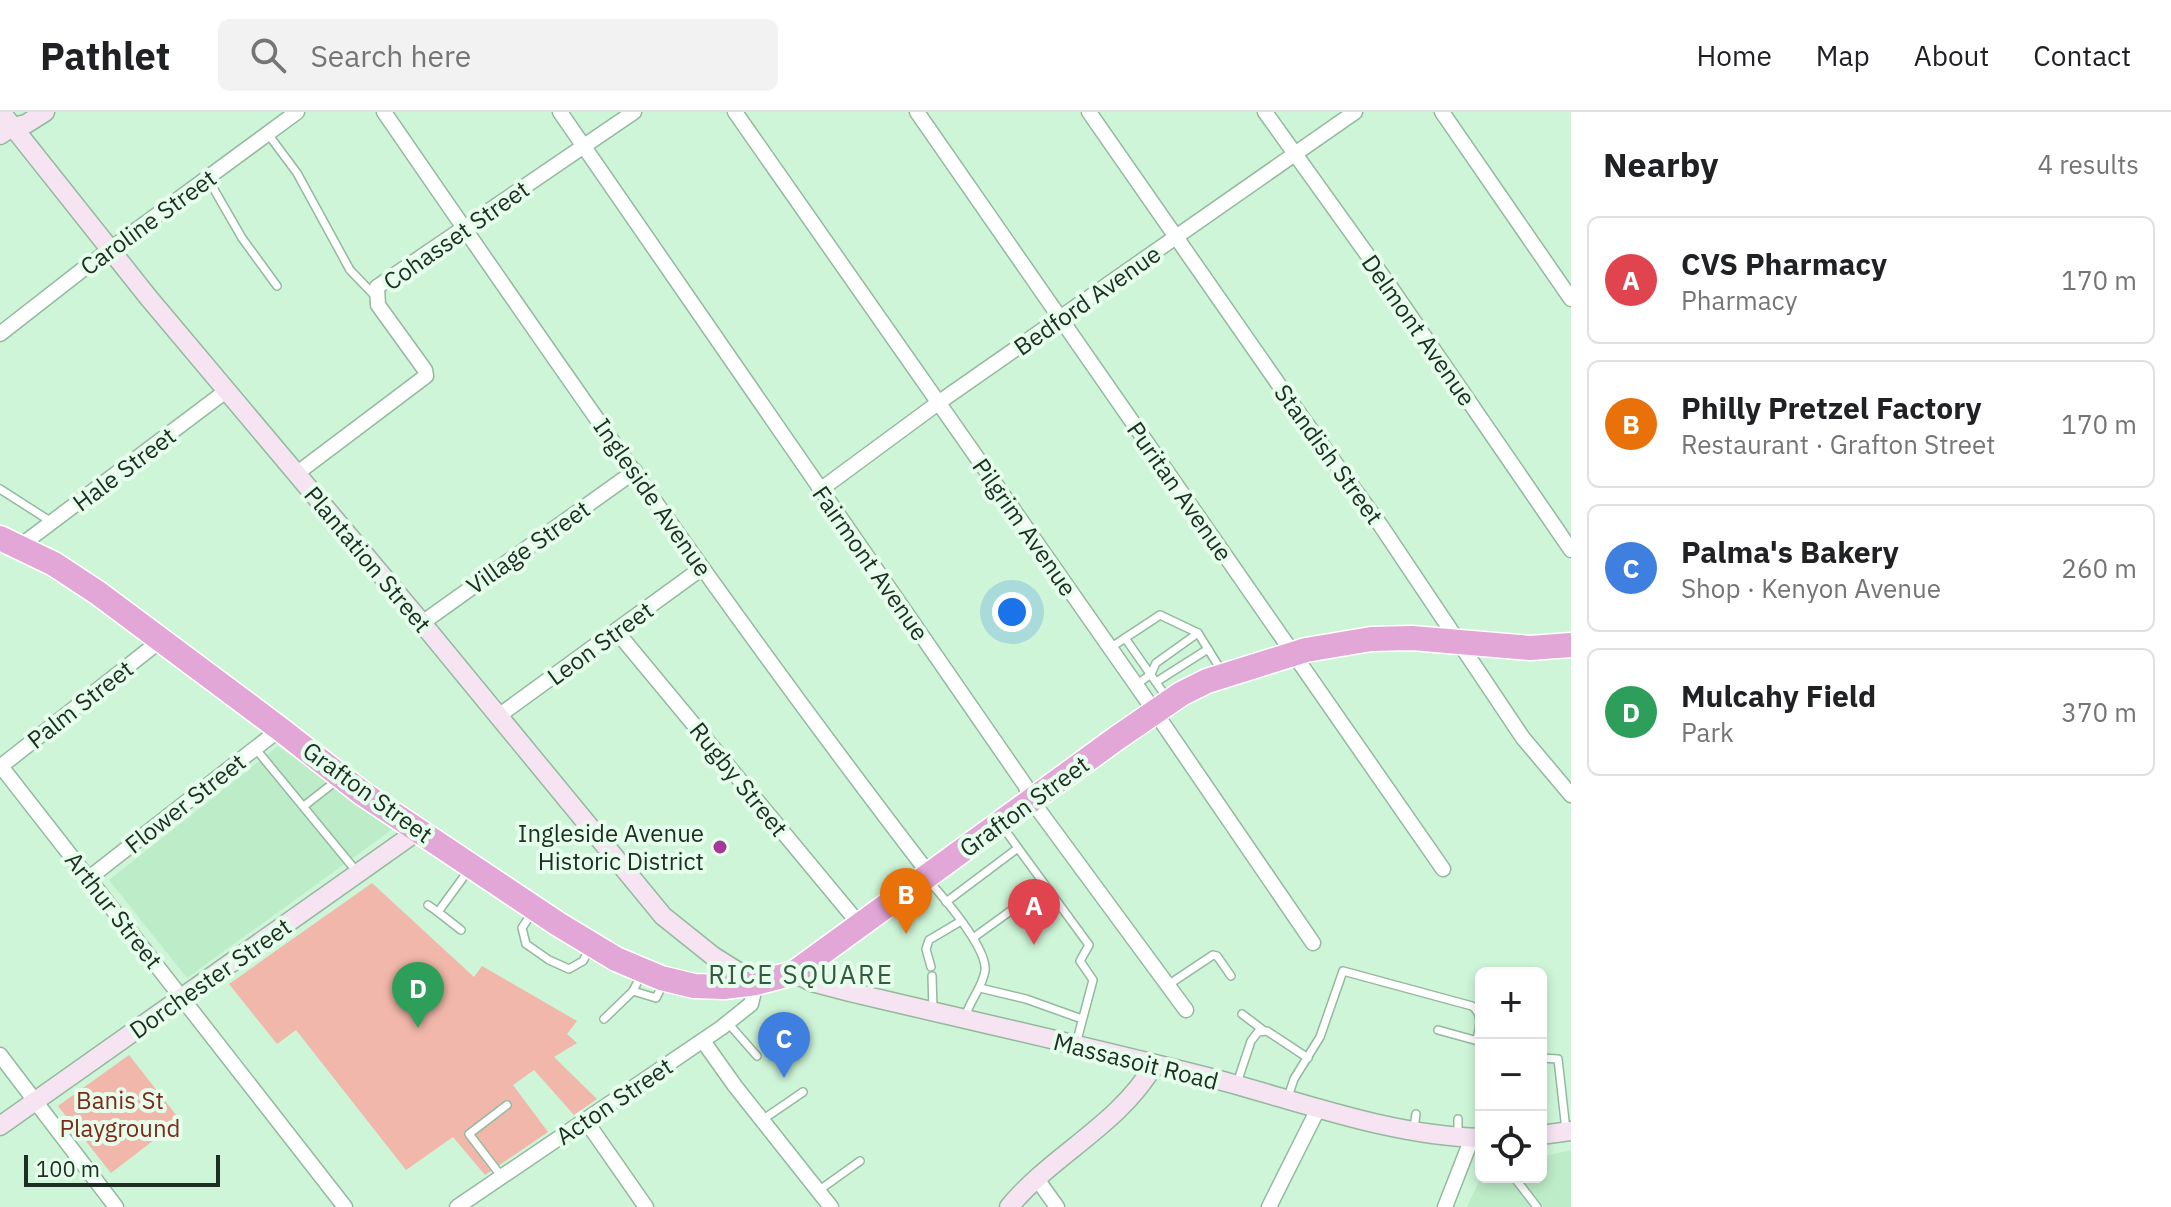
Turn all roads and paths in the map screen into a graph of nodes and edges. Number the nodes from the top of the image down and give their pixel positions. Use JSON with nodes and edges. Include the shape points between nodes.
{"nodes":[{"id":1,"x":45,"y":112,"type":"edge"},
{"id":2,"x":297,"y":112,"type":"edge"},
{"id":3,"x":384,"y":112,"type":"edge"},
{"id":4,"x":560,"y":112,"type":"edge"},
{"id":5,"x":634,"y":112,"type":"edge"},
{"id":6,"x":735,"y":112,"type":"edge"},
{"id":7,"x":917,"y":112,"type":"edge"},
{"id":8,"x":1089,"y":112,"type":"edge"},
{"id":9,"x":1265,"y":112,"type":"edge"},
{"id":10,"x":1355,"y":112,"type":"edge"},
{"id":11,"x":1442,"y":112,"type":"edge"},
{"id":12,"x":8,"y":122,"type":"edge"},
{"id":13,"x":268,"y":134,"type":"junction"},
{"id":14,"x":584,"y":146,"type":"junction"},
{"id":15,"x":1296,"y":154,"type":"junction"},
{"id":16,"x":208,"y":179,"type":"junction"},
{"id":17,"x":464,"y":228,"type":"junction"},
{"id":18,"x":1177,"y":237,"type":"junction"},
{"id":19,"x":111,"y":248,"type":"junction"},
{"id":20,"x":277,"y":286,"type":"dead end"},
{"id":21,"x":376,"y":297,"type":"junction"},
{"id":22,"x":1571,"y":299,"type":"edge"},
{"id":23,"x":1060,"y":319,"type":"junction"},
{"id":24,"x":0,"y":334,"type":"edge"},
{"id":25,"x":226,"y":391,"type":"junction"},
{"id":26,"x":938,"y":403,"type":"junction"},
{"id":27,"x":635,"y":471,"type":"junction"},
{"id":28,"x":296,"y":474,"type":"junction"},
{"id":29,"x":0,"y":489,"type":"edge"},
{"id":30,"x":820,"y":490,"type":"junction"},
{"id":31,"x":52,"y":523,"type":"junction"},
{"id":32,"x":10,"y":542,"type":"edge"},
{"id":33,"x":1571,"y":550,"type":"edge"},
{"id":34,"x":702,"y":568,"type":"junction"},
{"id":35,"x":422,"y":623,"type":"junction"},
{"id":36,"x":617,"y":632,"type":"junction"},
{"id":37,"x":1198,"y":633,"type":"junction"},
{"id":38,"x":1125,"y":638,"type":"junction"},
{"id":39,"x":161,"y":640,"type":"junction"},
{"id":40,"x":1458,"y":642,"type":"junction"},
{"id":41,"x":1571,"y":645,"type":"edge"},
{"id":42,"x":1110,"y":648,"type":"junction"},
{"id":43,"x":1208,"y":649,"type":"junction"},
{"id":44,"x":1292,"y":654,"type":"junction"},
{"id":45,"x":1151,"y":674,"type":"junction"},
{"id":46,"x":1225,"y":675,"type":"junction"},
{"id":47,"x":1136,"y":685,"type":"junction"},
{"id":48,"x":1160,"y":699,"type":"junction"},
{"id":49,"x":497,"y":717,"type":"junction"},
{"id":50,"x":280,"y":729,"type":"junction"},
{"id":51,"x":255,"y":748,"type":"junction"},
{"id":52,"x":0,"y":766,"type":"edge"},
{"id":53,"x":341,"y":777,"type":"junction"},
{"id":54,"x":1571,"y":795,"type":"edge"},
{"id":55,"x":1032,"y":801,"type":"junction"},
{"id":56,"x":304,"y":806,"type":"junction"},
{"id":57,"x":1001,"y":823,"type":"junction"},
{"id":58,"x":419,"y":830,"type":"junction"},
{"id":59,"x":1018,"y":848,"type":"junction"},
{"id":60,"x":472,"y":866,"type":"junction"},
{"id":61,"x":1443,"y":869,"type":"dead end"},
{"id":62,"x":359,"y":874,"type":"junction"},
{"id":63,"x":928,"y":876,"type":"junction"},
{"id":64,"x":89,"y":878,"type":"junction"},
{"id":65,"x":1045,"y":886,"type":"junction"},
{"id":66,"x":946,"y":902,"type":"junction"},
{"id":67,"x":428,"y":905,"type":"dead end"},
{"id":68,"x":535,"y":908,"type":"junction"},
{"id":69,"x":438,"y":912,"type":"junction"},
{"id":70,"x":961,"y":921,"type":"junction"},
{"id":71,"x":860,"y":925,"type":"junction"},
{"id":72,"x":461,"y":930,"type":"dead end"},
{"id":73,"x":973,"y":938,"type":"junction"},
{"id":74,"x":1313,"y":943,"type":"dead end"},
{"id":75,"x":593,"y":945,"type":"junction"},
{"id":76,"x":794,"y":973,"type":"junction"},
{"id":77,"x":1231,"y":976,"type":"dead end"},
{"id":78,"x":647,"y":981,"type":"junction"},
{"id":79,"x":756,"y":983,"type":"junction"},
{"id":80,"x":1168,"y":985,"type":"junction"},
{"id":81,"x":980,"y":988,"type":"junction"},
{"id":82,"x":182,"y":997,"type":"junction"},
{"id":83,"x":1186,"y":1010,"type":"dead end"},
{"id":84,"x":933,"y":1012,"type":"junction"},
{"id":85,"x":1242,"y":1014,"type":"dead end"},
{"id":86,"x":604,"y":1019,"type":"dead end"},
{"id":87,"x":1082,"y":1019,"type":"junction"},
{"id":88,"x":964,"y":1020,"type":"junction"},
{"id":89,"x":728,"y":1023,"type":"junction"},
{"id":90,"x":1263,"y":1030,"type":"junction"},
{"id":91,"x":1438,"y":1030,"type":"dead end"},
{"id":92,"x":1479,"y":1039,"type":"edge"},
{"id":93,"x":1475,"y":1040,"type":"edge"},
{"id":94,"x":703,"y":1041,"type":"junction"},
{"id":95,"x":1076,"y":1046,"type":"junction"},
{"id":96,"x":0,"y":1055,"type":"edge"},
{"id":97,"x":757,"y":1056,"type":"dead end"},
{"id":98,"x":1308,"y":1058,"type":"junction"},
{"id":99,"x":1547,"y":1058,"type":"edge"},
{"id":100,"x":1154,"y":1065,"type":"junction"},
{"id":101,"x":1236,"y":1085,"type":"junction"},
{"id":102,"x":803,"y":1092,"type":"dead end"},
{"id":103,"x":1288,"y":1098,"type":"junction"},
{"id":104,"x":36,"y":1101,"type":"junction"},
{"id":105,"x":507,"y":1105,"type":"dead end"},
{"id":106,"x":1319,"y":1107,"type":"junction"},
{"id":107,"x":762,"y":1120,"type":"junction"},
{"id":108,"x":586,"y":1121,"type":"junction"},
{"id":109,"x":0,"y":1126,"type":"edge"},
{"id":110,"x":1569,"y":1132,"type":"edge"},
{"id":111,"x":1467,"y":1133,"type":"edge"},
{"id":112,"x":1547,"y":1134,"type":"edge"},
{"id":113,"x":860,"y":1161,"type":"dead end"},
{"id":114,"x":502,"y":1177,"type":"junction"},
{"id":115,"x":1037,"y":1179,"type":"junction"},
{"id":116,"x":1519,"y":1183,"type":"edge"},
{"id":117,"x":818,"y":1191,"type":"junction"},
{"id":118,"x":112,"y":1202,"type":"edge"},
{"id":119,"x":462,"y":1206,"type":"edge"},
{"id":120,"x":96,"y":1207,"type":"edge"},
{"id":121,"x":345,"y":1207,"type":"edge"},
{"id":122,"x":646,"y":1207,"type":"edge"},
{"id":123,"x":831,"y":1207,"type":"edge"},
{"id":124,"x":1009,"y":1207,"type":"edge"},
{"id":125,"x":1057,"y":1207,"type":"edge"},
{"id":126,"x":1269,"y":1207,"type":"edge"},
{"id":127,"x":1445,"y":1207,"type":"edge"},
{"id":128,"x":1537,"y":1207,"type":"edge"}],
"edges":[{"from":1,"to":12,"type":"street","via":[[26,124]]},
{"from":2,"to":13,"type":"street","name":"Caroline Street"},
{"from":3,"to":17,"type":"street","name":"Ingleside Avenue"},
{"from":4,"to":14,"type":"street","name":"Fairmont Avenue"},
{"from":5,"to":14,"type":"street","name":"Cohasset Street"},
{"from":6,"to":26,"type":"street","name":"Pilgrim Avenue"},
{"from":7,"to":23,"type":"street","name":"Puritan Avenue"},
{"from":8,"to":18,"type":"street","name":"Standish Street"},
{"from":9,"to":15,"type":"street","name":"Delmont Avenue"},
{"from":10,"to":15,"type":"street","name":"Bedford Avenue"},
{"from":11,"to":22,"type":"street"},
{"from":12,"to":19,"type":"street","name":"Plantation Street"},
{"from":13,"to":16,"type":"street","name":"Caroline Street"},
{"from":13,"to":21,"type":"lane","via":[[297,173],[350,270]]},
{"from":14,"to":17,"type":"street","name":"Cohasset Street"},
{"from":14,"to":30,"type":"street","name":"Fairmont Avenue"},
{"from":15,"to":18,"type":"street","name":"Bedford Avenue"},
{"from":15,"to":33,"type":"street","name":"Delmont Avenue"},
{"from":16,"to":19,"type":"street","name":"Caroline Street"},
{"from":16,"to":20,"type":"lane"},
{"from":17,"to":21,"type":"street","name":"Cohasset Street","via":[[377,287]]},
{"from":17,"to":27,"type":"street","name":"Ingleside Avenue"},
{"from":18,"to":23,"type":"street","name":"Bedford Avenue"},
{"from":18,"to":40,"type":"street","name":"Standish Street"},
{"from":19,"to":24,"type":"street","name":"Caroline Street"},
{"from":19,"to":25,"type":"street","name":"Plantation Street"},
{"from":21,"to":28,"type":"street","name":"Cohasset Street","via":[[426,376]]},
{"from":23,"to":26,"type":"street","name":"Bedford Avenue"},
{"from":23,"to":44,"type":"street","name":"Puritan Avenue"},
{"from":25,"to":28,"type":"street","name":"Plantation Street"},
{"from":25,"to":31,"type":"street","name":"Hale Street"},
{"from":26,"to":30,"type":"street","name":"Bedford Avenue"},
{"from":26,"to":42,"type":"street","name":"Pilgrim Avenue"},
{"from":27,"to":34,"type":"street","name":"Ingleside Avenue"},
{"from":27,"to":35,"type":"street","name":"Village Street"},
{"from":28,"to":35,"type":"street","name":"Plantation Street"},
{"from":29,"to":31,"type":"lane"},
{"from":30,"to":55,"type":"street","name":"Fairmont Avenue"},
{"from":31,"to":32,"type":"street","name":"Hale Street"},
{"from":32,"to":39,"type":"highway","name":"Grafton Street","via":[[87,586]]},
{"from":34,"to":36,"type":"street","name":"Leon Street"},
{"from":34,"to":63,"type":"street","name":"Ingleside Avenue"},
{"from":35,"to":49,"type":"street","name":"Plantation Street"},
{"from":36,"to":49,"type":"street","name":"Leon Street"},
{"from":36,"to":71,"type":"street","name":"Rugby Street"},
{"from":37,"to":38,"type":"lane","via":[[1160,615]]},
{"from":37,"to":43,"type":"lane"},
{"from":37,"to":45,"type":"lane","via":[[1156,663]]},
{"from":38,"to":42,"type":"lane"},
{"from":38,"to":45,"type":"lane"},
{"from":39,"to":50,"type":"highway","name":"Grafton Street"},
{"from":39,"to":52,"type":"street","name":"Palm Street"},
{"from":40,"to":41,"type":"highway","name":"Grafton Street","via":[[1530,648]]},
{"from":40,"to":44,"type":"highway","name":"Grafton Street","via":[[1371,639]]},
{"from":40,"to":54,"type":"street","name":"Standish Street","via":[[1523,738]]},
{"from":42,"to":47,"type":"street","name":"Pilgrim Avenue"},
{"from":43,"to":46,"type":"lane"},
{"from":43,"to":48,"type":"lane"},
{"from":44,"to":46,"type":"highway","name":"Grafton Street"},
{"from":44,"to":61,"type":"street","name":"Puritan Avenue"},
{"from":45,"to":47,"type":"lane"},
{"from":45,"to":48,"type":"lane"},
{"from":46,"to":48,"type":"highway","name":"Grafton Street"},
{"from":47,"to":48,"type":"street","name":"Pilgrim Avenue"},
{"from":48,"to":55,"type":"highway","name":"Grafton Street"},
{"from":48,"to":74,"type":"street","name":"Pilgrim Avenue"},
{"from":49,"to":79,"type":"street","name":"Plantation Street","via":[[665,918]]},
{"from":50,"to":51,"type":"street","name":"Flower Street"},
{"from":50,"to":53,"type":"highway","name":"Grafton Street"},
{"from":51,"to":56,"type":"lane"},
{"from":51,"to":64,"type":"street","name":"Flower Street"},
{"from":52,"to":64,"type":"street","name":"Arthur Street"},
{"from":53,"to":56,"type":"lane"},
{"from":53,"to":58,"type":"highway","name":"Grafton Street"},
{"from":55,"to":57,"type":"highway","name":"Grafton Street"},
{"from":55,"to":80,"type":"street","name":"Fairmont Avenue"},
{"from":56,"to":62,"type":"lane"},
{"from":57,"to":59,"type":"lane"},
{"from":57,"to":63,"type":"highway","name":"Grafton Street"},
{"from":58,"to":60,"type":"highway","name":"Grafton Street"},
{"from":58,"to":62,"type":"street","name":"Dorchester Street"},
{"from":59,"to":65,"type":"lane"},
{"from":59,"to":66,"type":"lane"},
{"from":60,"to":68,"type":"highway","name":"Grafton Street"},
{"from":60,"to":69,"type":"lane"},
{"from":62,"to":82,"type":"street","name":"Dorchester Street"},
{"from":63,"to":66,"type":"lane"},
{"from":63,"to":71,"type":"highway","name":"Grafton Street"},
{"from":64,"to":82,"type":"street","name":"Arthur Street"},
{"from":65,"to":73,"type":"lane"},
{"from":65,"to":87,"type":"lane","via":[[1089,945],[1080,961],[1093,980]]},
{"from":66,"to":70,"type":"lane"},
{"from":67,"to":69,"type":"lane"},
{"from":68,"to":75,"type":"highway","name":"Grafton Street"},
{"from":68,"to":75,"type":"lane","via":[[522,928],[526,944],[549,960],[569,969],[583,961]]},
{"from":69,"to":72,"type":"lane"},
{"from":70,"to":73,"type":"lane"},
{"from":70,"to":84,"type":"lane","via":[[929,940],[926,949]]},
{"from":71,"to":76,"type":"highway","name":"Grafton Street"},
{"from":73,"to":81,"type":"lane","via":[[986,967]]},
{"from":75,"to":78,"type":"highway","name":"Grafton Street"},
{"from":76,"to":79,"type":"highway","name":"Grafton Street"},
{"from":76,"to":84,"type":"street","name":"Massasoit Road"},
{"from":77,"to":80,"type":"lane","via":[[1213,955]]},
{"from":78,"to":79,"type":"highway","name":"Grafton Street","via":[[717,987]]},
{"from":78,"to":86,"type":"lane"},
{"from":79,"to":89,"type":"street","name":"Acton Street","via":[[751,1004]]},
{"from":80,"to":83,"type":"street","name":"Fairmont Avenue"},
{"from":81,"to":87,"type":"lane"},
{"from":81,"to":88,"type":"lane"},
{"from":82,"to":104,"type":"street","name":"Dorchester Street"},
{"from":82,"to":121,"type":"street","name":"Arthur Street"},
{"from":84,"to":88,"type":"street","name":"Massasoit Road"},
{"from":85,"to":90,"type":"lane"},
{"from":87,"to":95,"type":"lane"},
{"from":88,"to":95,"type":"street","name":"Massasoit Road"},
{"from":89,"to":94,"type":"street","name":"Acton Street"},
{"from":89,"to":97,"type":"lane"},
{"from":90,"to":98,"type":"lane"},
{"from":90,"to":101,"type":"lane","via":[[1251,1041]]},
{"from":91,"to":93,"type":"lane"},
{"from":92,"to":98,"type":"lane","via":[[1479,1012],[1472,1006],[1343,971]]},
{"from":94,"to":107,"type":"street"},
{"from":94,"to":108,"type":"street","name":"Acton Street"},
{"from":95,"to":100,"type":"street","name":"Massasoit Road"},
{"from":96,"to":104,"type":"street"},
{"from":98,"to":103,"type":"lane"},
{"from":99,"to":110,"type":"lane","via":[[1558,1059]]},
{"from":100,"to":101,"type":"street","name":"Massasoit Road"},
{"from":100,"to":115,"type":"street","via":[[1120,1110]]},
{"from":101,"to":103,"type":"street","name":"Massasoit Road"},
{"from":102,"to":107,"type":"lane"},
{"from":103,"to":106,"type":"street","name":"Massasoit Road"},
{"from":104,"to":109,"type":"street","name":"Dorchester Street"},
{"from":104,"to":118,"type":"street"},
{"from":105,"to":114,"type":"lane","via":[[469,1134]]},
{"from":106,"to":111,"type":"street","name":"Massasoit Road"},
{"from":106,"to":126,"type":"street"},
{"from":107,"to":117,"type":"street"},
{"from":108,"to":114,"type":"street","name":"Acton Street"},
{"from":108,"to":122,"type":"street"},
{"from":110,"to":112,"type":"street"},
{"from":111,"to":127,"type":"street"},
{"from":113,"to":117,"type":"lane"},
{"from":114,"to":119,"type":"street","name":"Acton Street"},
{"from":115,"to":124,"type":"street"},
{"from":115,"to":125,"type":"street"},
{"from":116,"to":128,"type":"lane"},
{"from":117,"to":123,"type":"street"},
{"from":118,"to":120,"type":"street"}]}
